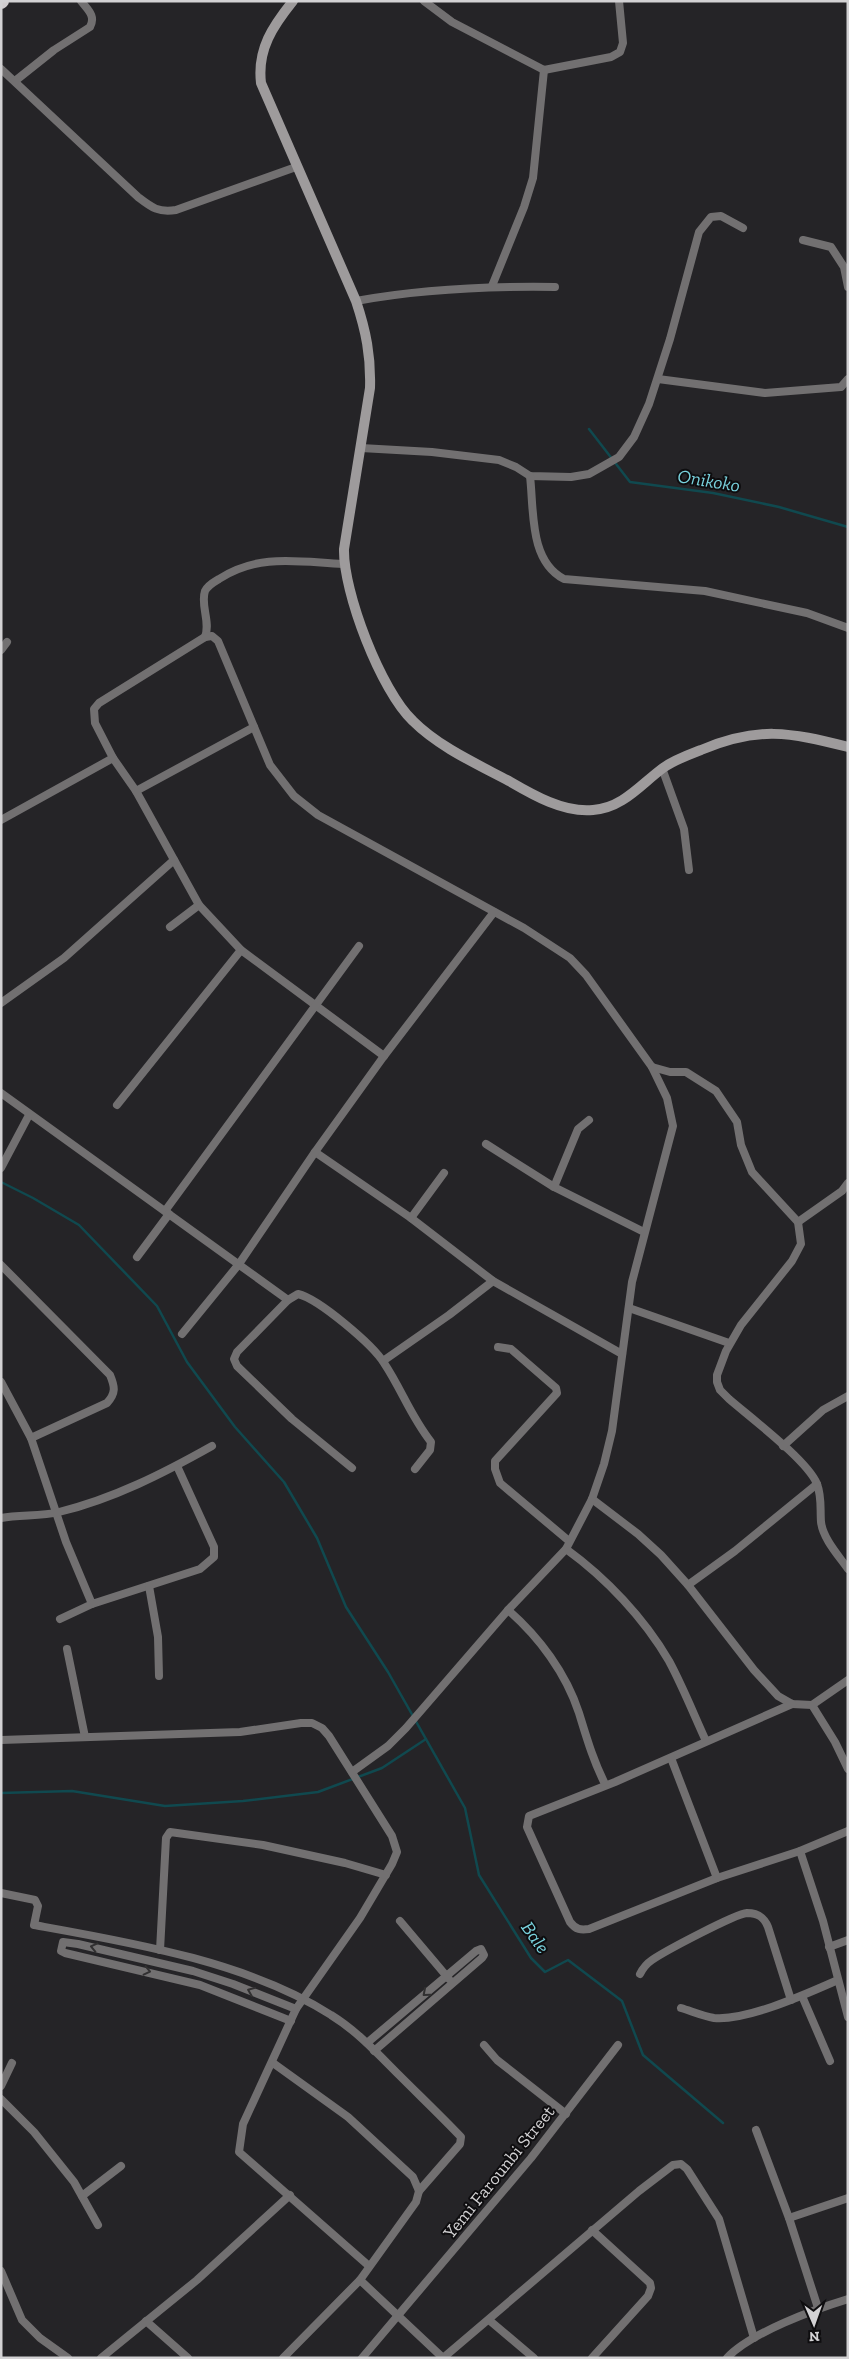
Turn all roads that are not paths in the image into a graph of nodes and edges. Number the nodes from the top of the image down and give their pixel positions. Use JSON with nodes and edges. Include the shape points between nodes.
{"nodes":[{"id":1,"x":81,"y":1,"type":"edge"},
{"id":2,"x":293,"y":1,"type":"edge"},
{"id":3,"x":424,"y":1,"type":"edge"},
{"id":4,"x":619,"y":1,"type":"edge"},
{"id":5,"x":1,"y":69,"type":"edge"},
{"id":6,"x":544,"y":70,"type":"junction"},
{"id":7,"x":15,"y":81,"type":"junction"},
{"id":8,"x":296,"y":167,"type":"junction"},
{"id":9,"x":743,"y":228,"type":"dead end"},
{"id":10,"x":803,"y":240,"type":"dead end"},
{"id":11,"x":492,"y":286,"type":"junction"},
{"id":12,"x":554,"y":287,"type":"dead end"},
{"id":13,"x":848,"y":287,"type":"edge"},
{"id":14,"x":356,"y":301,"type":"junction"},
{"id":15,"x":658,"y":379,"type":"junction"},
{"id":16,"x":848,"y":379,"type":"edge"},
{"id":17,"x":361,"y":448,"type":"junction"},
{"id":18,"x":530,"y":476,"type":"junction"},
{"id":19,"x":343,"y":564,"type":"junction"},
{"id":20,"x":848,"y":628,"type":"edge"},
{"id":21,"x":205,"y":637,"type":"junction"},
{"id":22,"x":7,"y":642,"type":"dead end"},
{"id":23,"x":1,"y":650,"type":"edge"},
{"id":24,"x":254,"y":727,"type":"junction"},
{"id":25,"x":848,"y":747,"type":"edge"},
{"id":26,"x":113,"y":758,"type":"junction"},
{"id":27,"x":662,"y":768,"type":"junction"},
{"id":28,"x":136,"y":791,"type":"junction"},
{"id":29,"x":2,"y":818,"type":"edge"},
{"id":30,"x":174,"y":860,"type":"junction"},
{"id":31,"x":689,"y":870,"type":"dead end"},
{"id":32,"x":199,"y":905,"type":"junction"},
{"id":33,"x":494,"y":912,"type":"junction"},
{"id":34,"x":170,"y":927,"type":"dead end"},
{"id":35,"x":359,"y":946,"type":"dead end"},
{"id":36,"x":241,"y":950,"type":"junction"},
{"id":37,"x":1,"y":1003,"type":"edge"},
{"id":38,"x":317,"y":1004,"type":"junction"},
{"id":39,"x":384,"y":1056,"type":"junction"},
{"id":40,"x":652,"y":1067,"type":"junction"},
{"id":41,"x":1,"y":1092,"type":"edge"},
{"id":42,"x":117,"y":1105,"type":"dead end"},
{"id":43,"x":29,"y":1114,"type":"junction"},
{"id":44,"x":589,"y":1120,"type":"dead end"},
{"id":45,"x":486,"y":1144,"type":"dead end"},
{"id":46,"x":315,"y":1152,"type":"junction"},
{"id":47,"x":1,"y":1168,"type":"edge"},
{"id":48,"x":444,"y":1173,"type":"dead end"},
{"id":49,"x":848,"y":1183,"type":"edge"},
{"id":50,"x":554,"y":1187,"type":"junction"},
{"id":51,"x":845,"y":1194,"type":"edge"},
{"id":52,"x":167,"y":1213,"type":"junction"},
{"id":53,"x":411,"y":1218,"type":"junction"},
{"id":54,"x":798,"y":1222,"type":"junction"},
{"id":55,"x":644,"y":1232,"type":"junction"},
{"id":56,"x":137,"y":1256,"type":"dead end"},
{"id":57,"x":239,"y":1264,"type":"junction"},
{"id":58,"x":1,"y":1265,"type":"edge"},
{"id":59,"x":493,"y":1281,"type":"junction"},
{"id":60,"x":288,"y":1300,"type":"junction"},
{"id":61,"x":629,"y":1308,"type":"junction"},
{"id":62,"x":182,"y":1334,"type":"dead end"},
{"id":63,"x":729,"y":1343,"type":"junction"},
{"id":64,"x":498,"y":1347,"type":"dead end"},
{"id":65,"x":622,"y":1354,"type":"junction"},
{"id":66,"x":384,"y":1361,"type":"junction"},
{"id":67,"x":1,"y":1382,"type":"edge"},
{"id":68,"x":848,"y":1396,"type":"edge"},
{"id":69,"x":32,"y":1438,"type":"junction"},
{"id":70,"x":212,"y":1446,"type":"dead end"},
{"id":71,"x":783,"y":1446,"type":"junction"},
{"id":72,"x":177,"y":1466,"type":"junction"},
{"id":73,"x":352,"y":1468,"type":"dead end"},
{"id":74,"x":415,"y":1469,"type":"dead end"},
{"id":75,"x":817,"y":1484,"type":"junction"},
{"id":76,"x":592,"y":1499,"type":"junction"},
{"id":77,"x":57,"y":1513,"type":"junction"},
{"id":78,"x":1,"y":1518,"type":"edge"},
{"id":79,"x":568,"y":1545,"type":"junction"},
{"id":80,"x":848,"y":1569,"type":"edge"},
{"id":81,"x":688,"y":1585,"type":"junction"},
{"id":82,"x":149,"y":1586,"type":"junction"},
{"id":83,"x":92,"y":1604,"type":"junction"},
{"id":84,"x":508,"y":1610,"type":"junction"},
{"id":85,"x":60,"y":1619,"type":"dead end"},
{"id":86,"x":67,"y":1649,"type":"dead end"},
{"id":87,"x":159,"y":1676,"type":"dead end"},
{"id":88,"x":848,"y":1680,"type":"edge"},
{"id":89,"x":792,"y":1704,"type":"junction"},
{"id":90,"x":812,"y":1705,"type":"junction"},
{"id":91,"x":85,"y":1737,"type":"junction"},
{"id":92,"x":1,"y":1740,"type":"edge"},
{"id":93,"x":706,"y":1741,"type":"junction"},
{"id":94,"x":670,"y":1758,"type":"junction"},
{"id":95,"x":848,"y":1769,"type":"edge"},
{"id":96,"x":352,"y":1772,"type":"junction"},
{"id":97,"x":605,"y":1784,"type":"junction"},
{"id":98,"x":848,"y":1831,"type":"edge"},
{"id":99,"x":800,"y":1851,"type":"junction"},
{"id":100,"x":386,"y":1875,"type":"junction"},
{"id":101,"x":717,"y":1878,"type":"junction"},
{"id":102,"x":1,"y":1893,"type":"edge"},
{"id":103,"x":400,"y":1921,"type":"dead end"},
{"id":104,"x":848,"y":1940,"type":"edge"},
{"id":105,"x":828,"y":1947,"type":"junction"},
{"id":106,"x":160,"y":1950,"type":"junction"},
{"id":107,"x":640,"y":1974,"type":"dead end"},
{"id":108,"x":446,"y":1976,"type":"junction"},
{"id":109,"x":838,"y":1980,"type":"junction"},
{"id":110,"x":453,"y":1982,"type":"junction"},
{"id":111,"x":802,"y":1996,"type":"junction"},
{"id":112,"x":303,"y":1998,"type":"junction"},
{"id":113,"x":791,"y":2000,"type":"junction"},
{"id":114,"x":681,"y":2008,"type":"dead end"},
{"id":115,"x":296,"y":2010,"type":"junction"},
{"id":116,"x":848,"y":2017,"type":"edge"},
{"id":117,"x":291,"y":2021,"type":"junction"},
{"id":118,"x":367,"y":2043,"type":"junction"},
{"id":119,"x":484,"y":2045,"type":"dead end"},
{"id":120,"x":618,"y":2045,"type":"dead end"},
{"id":121,"x":374,"y":2051,"type":"junction"},
{"id":122,"x":830,"y":2061,"type":"dead end"},
{"id":123,"x":12,"y":2063,"type":"dead end"},
{"id":124,"x":273,"y":2063,"type":"junction"},
{"id":125,"x":1,"y":2086,"type":"edge"},
{"id":126,"x":1,"y":2099,"type":"edge"},
{"id":127,"x":566,"y":2114,"type":"junction"},
{"id":128,"x":756,"y":2130,"type":"dead end"},
{"id":129,"x":121,"y":2166,"type":"dead end"},
{"id":130,"x":419,"y":2190,"type":"junction"},
{"id":131,"x":290,"y":2195,"type":"junction"},
{"id":132,"x":82,"y":2196,"type":"junction"},
{"id":133,"x":848,"y":2198,"type":"edge"},
{"id":134,"x":789,"y":2218,"type":"junction"},
{"id":135,"x":98,"y":2225,"type":"dead end"},
{"id":136,"x":592,"y":2230,"type":"junction"},
{"id":137,"x":369,"y":2266,"type":"junction"},
{"id":138,"x":1,"y":2271,"type":"edge"},
{"id":139,"x":360,"y":2280,"type":"junction"},
{"id":140,"x":848,"y":2299,"type":"edge"},
{"id":141,"x":818,"y":2308,"type":"junction"},
{"id":142,"x":398,"y":2316,"type":"junction"},
{"id":143,"x":489,"y":2320,"type":"junction"},
{"id":144,"x":146,"y":2321,"type":"junction"},
{"id":145,"x":754,"y":2338,"type":"junction"},
{"id":146,"x":68,"y":2358,"type":"edge"},
{"id":147,"x":101,"y":2358,"type":"edge"},
{"id":148,"x":188,"y":2358,"type":"edge"},
{"id":149,"x":283,"y":2358,"type":"edge"},
{"id":150,"x":362,"y":2358,"type":"edge"},
{"id":151,"x":443,"y":2358,"type":"edge"},
{"id":152,"x":534,"y":2358,"type":"edge"},
{"id":153,"x":592,"y":2358,"type":"edge"},
{"id":154,"x":727,"y":2358,"type":"edge"}],
"edges":[{"from":1,"to":7,"type":"street","via":[[92,15],[90,28],[54,50]]},
{"from":2,"to":8,"type":"main road","via":[[265,42],[260,70],[261,83]]},
{"from":3,"to":6,"type":"street","via":[[452,22]]},
{"from":4,"to":6,"type":"street","via":[[623,43],[620,52]]},
{"from":5,"to":7,"type":"street"},
{"from":6,"to":11,"type":"street","via":[[533,178]]},
{"from":7,"to":8,"type":"street","via":[[138,197],[163,212]]},
{"from":8,"to":14,"type":"main road"},
{"from":9,"to":15,"type":"street","via":[[721,216],[711,217],[699,232]]},
{"from":10,"to":13,"type":"street","via":[[831,247],[844,267]]},
{"from":11,"to":12,"type":"street"},
{"from":11,"to":14,"type":"street"},
{"from":14,"to":17,"type":"main road","via":[[371,360]]},
{"from":15,"to":16,"type":"street","via":[[765,393],[841,387]]},
{"from":15,"to":18,"type":"street","via":[[634,437],[619,457],[589,474]]},
{"from":17,"to":18,"type":"street","via":[[498,460],[516,466]]},
{"from":17,"to":19,"type":"main road","via":[[354,476]]},
{"from":18,"to":20,"type":"street","via":[[538,546],[548,567],[564,579],[705,591],[806,613]]},
{"from":19,"to":21,"type":"street","via":[[267,561],[245,565],[228,573],[206,589],[204,600],[208,622]]},
{"from":19,"to":27,"type":"main road","via":[[368,642],[393,696],[409,718],[433,737],[528,792],[579,809],[593,810],[621,801]]},
{"from":21,"to":24,"type":"street","via":[[212,636],[218,641]]},
{"from":21,"to":26,"type":"street","via":[[99,702],[94,709],[95,723]]},
{"from":22,"to":23,"type":"street"},
{"from":24,"to":28,"type":"street"},
{"from":24,"to":33,"type":"street","via":[[270,765],[306,807]]},
{"from":25,"to":27,"type":"main road","via":[[801,735],[766,733],[741,736]]},
{"from":26,"to":28,"type":"street"},
{"from":26,"to":29,"type":"street"},
{"from":27,"to":31,"type":"street","via":[[684,829]]},
{"from":28,"to":30,"type":"street"},
{"from":30,"to":32,"type":"street"},
{"from":30,"to":37,"type":"street","via":[[64,958]]},
{"from":32,"to":34,"type":"street"},
{"from":32,"to":36,"type":"street"},
{"from":33,"to":39,"type":"street"},
{"from":33,"to":40,"type":"street","via":[[570,958],[586,975]]},
{"from":35,"to":38,"type":"street"},
{"from":36,"to":38,"type":"street"},
{"from":36,"to":42,"type":"street"},
{"from":38,"to":39,"type":"street"},
{"from":38,"to":52,"type":"street"},
{"from":39,"to":46,"type":"street"},
{"from":40,"to":54,"type":"street","via":[[686,1072],[716,1091],[737,1122],[741,1145],[752,1172]]},
{"from":40,"to":55,"type":"street","via":[[667,1098],[673,1126]]},
{"from":41,"to":43,"type":"street"},
{"from":43,"to":47,"type":"street"},
{"from":43,"to":52,"type":"street"},
{"from":44,"to":50,"type":"street","via":[[578,1129]]},
{"from":45,"to":50,"type":"street"},
{"from":46,"to":53,"type":"street"},
{"from":46,"to":57,"type":"street"},
{"from":48,"to":53,"type":"street"},
{"from":49,"to":51,"type":"street"},
{"from":50,"to":55,"type":"street"},
{"from":51,"to":54,"type":"street"},
{"from":52,"to":56,"type":"street"},
{"from":52,"to":57,"type":"street"},
{"from":53,"to":59,"type":"street"},
{"from":54,"to":63,"type":"street","via":[[800,1244],[792,1261]]},
{"from":55,"to":61,"type":"street"},
{"from":57,"to":60,"type":"street"},
{"from":57,"to":62,"type":"street"},
{"from":58,"to":69,"type":"street","via":[[110,1375],[115,1387],[107,1403]]},
{"from":59,"to":65,"type":"street"},
{"from":59,"to":66,"type":"street"},
{"from":60,"to":66,"type":"street","via":[[298,1294],[329,1310]]},
{"from":60,"to":73,"type":"street","via":[[237,1352],[234,1359],[237,1366],[292,1419]]},
{"from":61,"to":63,"type":"street"},
{"from":61,"to":65,"type":"street"},
{"from":63,"to":71,"type":"street","via":[[717,1375],[720,1390]]},
{"from":64,"to":79,"type":"street","via":[[511,1349],[556,1388],[557,1393],[495,1461],[497,1477]]},
{"from":65,"to":76,"type":"street","via":[[612,1431]]},
{"from":66,"to":74,"type":"street","via":[[414,1420],[431,1442],[430,1450]]},
{"from":67,"to":69,"type":"street"},
{"from":68,"to":71,"type":"street","via":[[823,1410]]},
{"from":69,"to":77,"type":"street"},
{"from":70,"to":72,"type":"street"},
{"from":71,"to":75,"type":"street","via":[[808,1468]]},
{"from":72,"to":77,"type":"street","via":[[144,1482]]},
{"from":72,"to":82,"type":"street","via":[[214,1547],[214,1557],[200,1569]]},
{"from":75,"to":80,"type":"street","via":[[822,1500],[824,1533]]},
{"from":75,"to":81,"type":"street"},
{"from":76,"to":79,"type":"street"},
{"from":76,"to":81,"type":"street","via":[[638,1534]]},
{"from":77,"to":78,"type":"street"},
{"from":77,"to":83,"type":"street"},
{"from":79,"to":84,"type":"street"},
{"from":79,"to":93,"type":"street","via":[[616,1592],[652,1637],[668,1661]]},
{"from":81,"to":89,"type":"street","via":[[754,1670],[778,1696]]},
{"from":82,"to":83,"type":"street"},
{"from":82,"to":87,"type":"street","via":[[158,1637]]},
{"from":83,"to":85,"type":"street"},
{"from":84,"to":96,"type":"street","via":[[406,1728],[388,1746]]},
{"from":84,"to":97,"type":"street","via":[[537,1638],[557,1669],[578,1711],[593,1761]]},
{"from":86,"to":91,"type":"street"},
{"from":88,"to":90,"type":"street"},
{"from":89,"to":90,"type":"street"},
{"from":89,"to":93,"type":"street"},
{"from":90,"to":95,"type":"street"},
{"from":91,"to":92,"type":"street"},
{"from":91,"to":96,"type":"street","via":[[240,1732],[312,1723],[322,1728]]},
{"from":93,"to":94,"type":"street"},
{"from":94,"to":97,"type":"street"},
{"from":94,"to":101,"type":"street"},
{"from":96,"to":100,"type":"street","via":[[392,1836],[397,1852]]},
{"from":97,"to":101,"type":"street","via":[[529,1816],[527,1822],[574,1928],[589,1929]]},
{"from":98,"to":99,"type":"street"},
{"from":99,"to":101,"type":"street"},
{"from":99,"to":105,"type":"street"},
{"from":100,"to":106,"type":"street","via":[[263,1844],[170,1832],[166,1838]]},
{"from":100,"to":112,"type":"street","via":[[360,1918]]},
{"from":102,"to":106,"type":"street","via":[[35,1900],[38,1906],[34,1925]]},
{"from":103,"to":108,"type":"street"},
{"from":104,"to":105,"type":"street"},
{"from":105,"to":109,"type":"street"},
{"from":106,"to":112,"type":"street","via":[[217,1964]]},
{"from":107,"to":113,"type":"street","via":[[652,1960],[681,1944],[738,1915],[756,1914],[765,1919]]},
{"from":108,"to":110,"type":"street"},
{"from":108,"to":110,"type":"street","via":[[481,1949],[482,1958]]},
{"from":108,"to":118,"type":"street","one_way":true},
{"from":109,"to":111,"type":"street"},
{"from":109,"to":116,"type":"street"},
{"from":110,"to":121,"type":"street"},
{"from":111,"to":113,"type":"street"},
{"from":111,"to":122,"type":"street"},
{"from":112,"to":115,"type":"street"},
{"from":112,"to":118,"type":"street","via":[[333,2016]]},
{"from":113,"to":114,"type":"street","via":[[734,2017],[712,2018]]},
{"from":115,"to":117,"type":"street"},
{"from":115,"to":117,"type":"street","one_way":true,"via":[[193,1971],[78,1944],[61,1944],[61,1951],[65,1953],[200,1985]]},
{"from":117,"to":124,"type":"street"},
{"from":118,"to":121,"type":"street"},
{"from":119,"to":127,"type":"street","via":[[497,2060]]},
{"from":120,"to":127,"type":"street","name":"Yemi Farounbi Street"},
{"from":121,"to":130,"type":"street","via":[[461,2137],[460,2144]]},
{"from":123,"to":125,"type":"street"},
{"from":124,"to":130,"type":"street","via":[[348,2117],[413,2177]]},
{"from":124,"to":131,"type":"street","via":[[243,2124],[239,2152]]},
{"from":126,"to":132,"type":"street","via":[[34,2132]]},
{"from":127,"to":142,"type":"street","name":"Yemi Farounbi Street"},
{"from":128,"to":134,"type":"street"},
{"from":129,"to":132,"type":"street"},
{"from":130,"to":137,"type":"street","via":[[416,2202]]},
{"from":131,"to":137,"type":"street"},
{"from":131,"to":144,"type":"street"},
{"from":132,"to":135,"type":"street"},
{"from":133,"to":134,"type":"street"},
{"from":134,"to":141,"type":"street"},
{"from":136,"to":143,"type":"street"},
{"from":136,"to":145,"type":"street","via":[[673,2165],[681,2164],[719,2219]]},
{"from":136,"to":153,"type":"street","via":[[650,2283],[651,2288],[648,2296]]},
{"from":137,"to":139,"type":"street"},
{"from":138,"to":146,"type":"street","via":[[22,2320]]},
{"from":139,"to":142,"type":"street"},
{"from":139,"to":149,"type":"street"},
{"from":140,"to":141,"type":"street"},
{"from":141,"to":145,"type":"street"},
{"from":142,"to":150,"type":"street","name":"Yemi Farounbi Street"},
{"from":142,"to":151,"type":"street"},
{"from":143,"to":151,"type":"street"},
{"from":143,"to":152,"type":"street"},
{"from":144,"to":147,"type":"street"},
{"from":144,"to":148,"type":"street"},
{"from":145,"to":154,"type":"street"}]}
